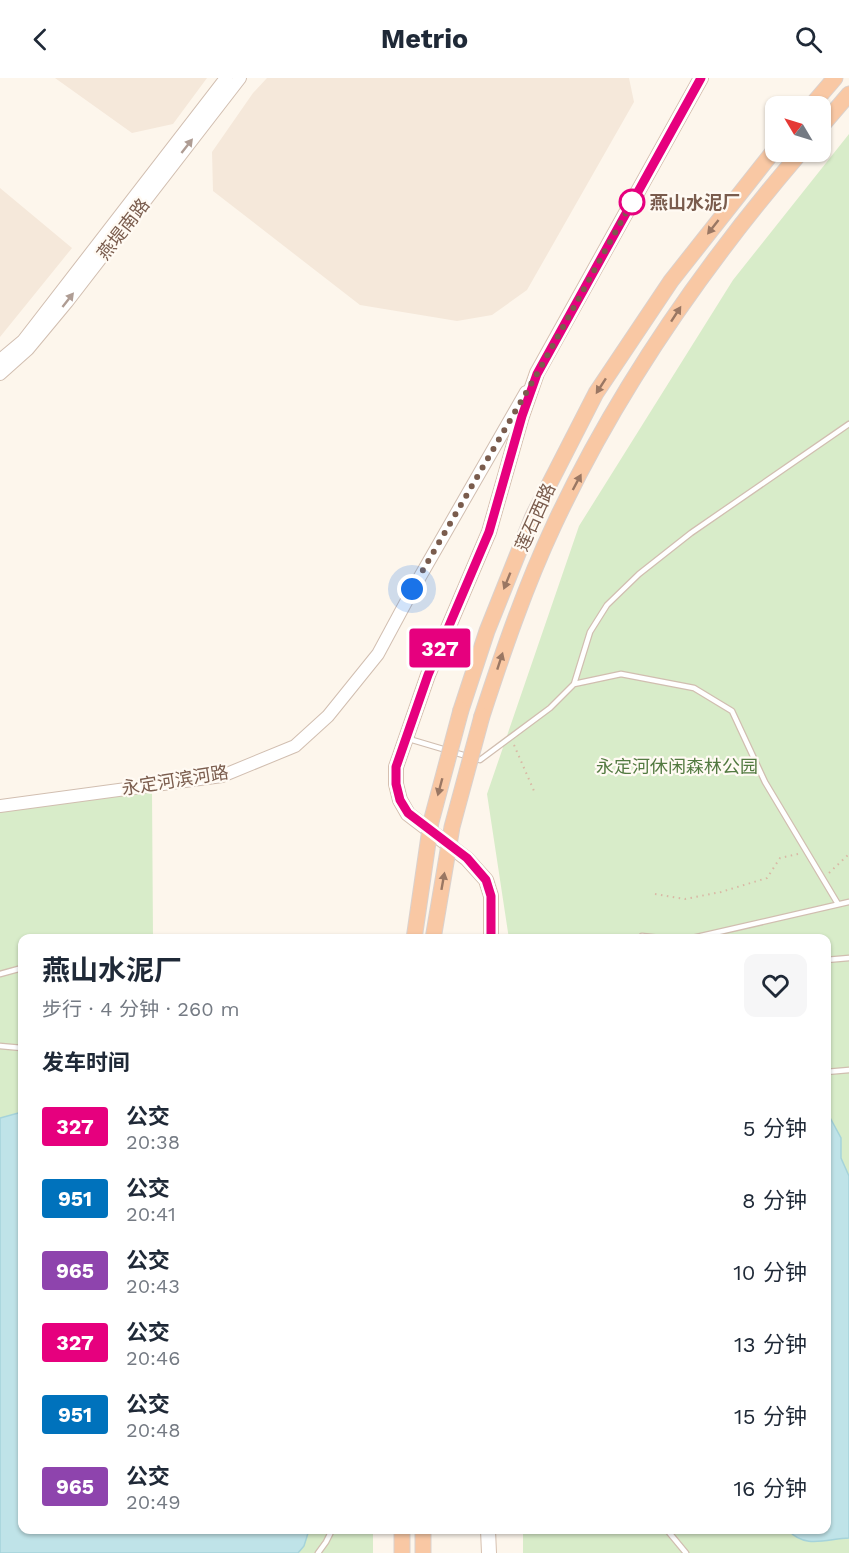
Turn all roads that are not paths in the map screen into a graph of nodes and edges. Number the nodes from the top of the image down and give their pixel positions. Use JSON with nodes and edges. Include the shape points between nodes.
{"nodes":[{"id":1,"x":226,"y":78,"type":"edge"},
{"id":2,"x":240,"y":78,"type":"edge"},
{"id":3,"x":835,"y":78,"type":"edge"},
{"id":4,"x":698,"y":79,"type":"edge"},
{"id":5,"x":849,"y":94,"type":"edge"},
{"id":6,"x":820,"y":96,"type":"edge"},
{"id":7,"x":831,"y":115,"type":"edge"},
{"id":8,"x":765,"y":162,"type":"edge"},
{"id":9,"x":792,"y":162,"type":"edge"},
{"id":10,"x":0,"y":360,"type":"edge"},
{"id":11,"x":0,"y":374,"type":"edge"},
{"id":12,"x":537,"y":374,"type":"junction"},
{"id":13,"x":849,"y":424,"type":"edge"},
{"id":14,"x":574,"y":684,"type":"junction"},
{"id":15,"x":406,"y":739,"type":"junction"},
{"id":16,"x":0,"y":806,"type":"edge"},
{"id":17,"x":849,"y":902,"type":"edge"},
{"id":18,"x":838,"y":904,"type":"junction"},
{"id":19,"x":415,"y":934,"type":"edge"},
{"id":20,"x":434,"y":934,"type":"edge"},
{"id":21,"x":490,"y":934,"type":"edge"},
{"id":22,"x":709,"y":934,"type":"edge"},
{"id":23,"x":849,"y":958,"type":"edge"},
{"id":24,"x":831,"y":960,"type":"edge"},
{"id":25,"x":18,"y":969,"type":"edge"},
{"id":26,"x":0,"y":974,"type":"edge"},
{"id":27,"x":0,"y":1046,"type":"edge"},
{"id":28,"x":18,"y":1048,"type":"edge"},
{"id":29,"x":849,"y":1070,"type":"edge"},
{"id":30,"x":831,"y":1072,"type":"edge"},
{"id":31,"x":330,"y":1534,"type":"edge"},
{"id":32,"x":402,"y":1534,"type":"edge"},
{"id":33,"x":423,"y":1534,"type":"edge"},
{"id":34,"x":488,"y":1534,"type":"edge"},
{"id":35,"x":670,"y":1534,"type":"edge"},
{"id":36,"x":318,"y":1553,"type":"edge"},
{"id":37,"x":402,"y":1553,"type":"edge"},
{"id":38,"x":423,"y":1553,"type":"edge"},
{"id":39,"x":489,"y":1553,"type":"edge"},
{"id":40,"x":686,"y":1553,"type":"edge"}],
"edges":[{"from":1,"to":10,"type":"street","name":"燕堤南路","via":[[23,341]]},
{"from":11,"to":2,"type":"street","name":"燕堤南路","one_way":true,"via":[[28,349],[67,302]]},
{"from":3,"to":6,"type":"highway"},
{"from":4,"to":12,"type":"main road"},
{"from":5,"to":7,"type":"highway"},
{"from":8,"to":19,"type":"highway","name":"莲石西路","one_way":true,"bridge":true,"via":[[671,281],[596,393],[533,516],[460,710],[431,822]]},
{"from":20,"to":9,"type":"highway","name":"莲石西路","one_way":true,"bridge":true,"via":[[452,827],[482,716],[553,526],[617,405],[690,294]]},
{"from":12,"to":15,"type":"main road","via":[[489,532],[428,675]]},
{"from":12,"to":16,"type":"street","name":"永定河滨河路","via":[[378,654],[328,716],[295,746],[222,776]]},
{"from":13,"to":14,"type":"lane","via":[[691,533],[639,574],[607,605],[590,632]]},
{"from":14,"to":15,"type":"lane","via":[[549,708],[480,759]]},
{"from":14,"to":18,"type":"lane","via":[[621,674],[694,688],[732,711],[765,782]]},
{"from":15,"to":21,"type":"main road","via":[[396,767],[400,800],[408,813],[467,858],[486,880],[491,896]]},
{"from":17,"to":18,"type":"lane"},
{"from":18,"to":22,"type":"lane"},
{"from":23,"to":24,"type":"lane"},
{"from":25,"to":26,"type":"lane"},
{"from":27,"to":28,"type":"lane"},
{"from":29,"to":30,"type":"lane"},
{"from":31,"to":36,"type":"lane"},
{"from":32,"to":37,"type":"highway"},
{"from":33,"to":38,"type":"highway"},
{"from":34,"to":39,"type":"main road"},
{"from":35,"to":40,"type":"lane"}]}
